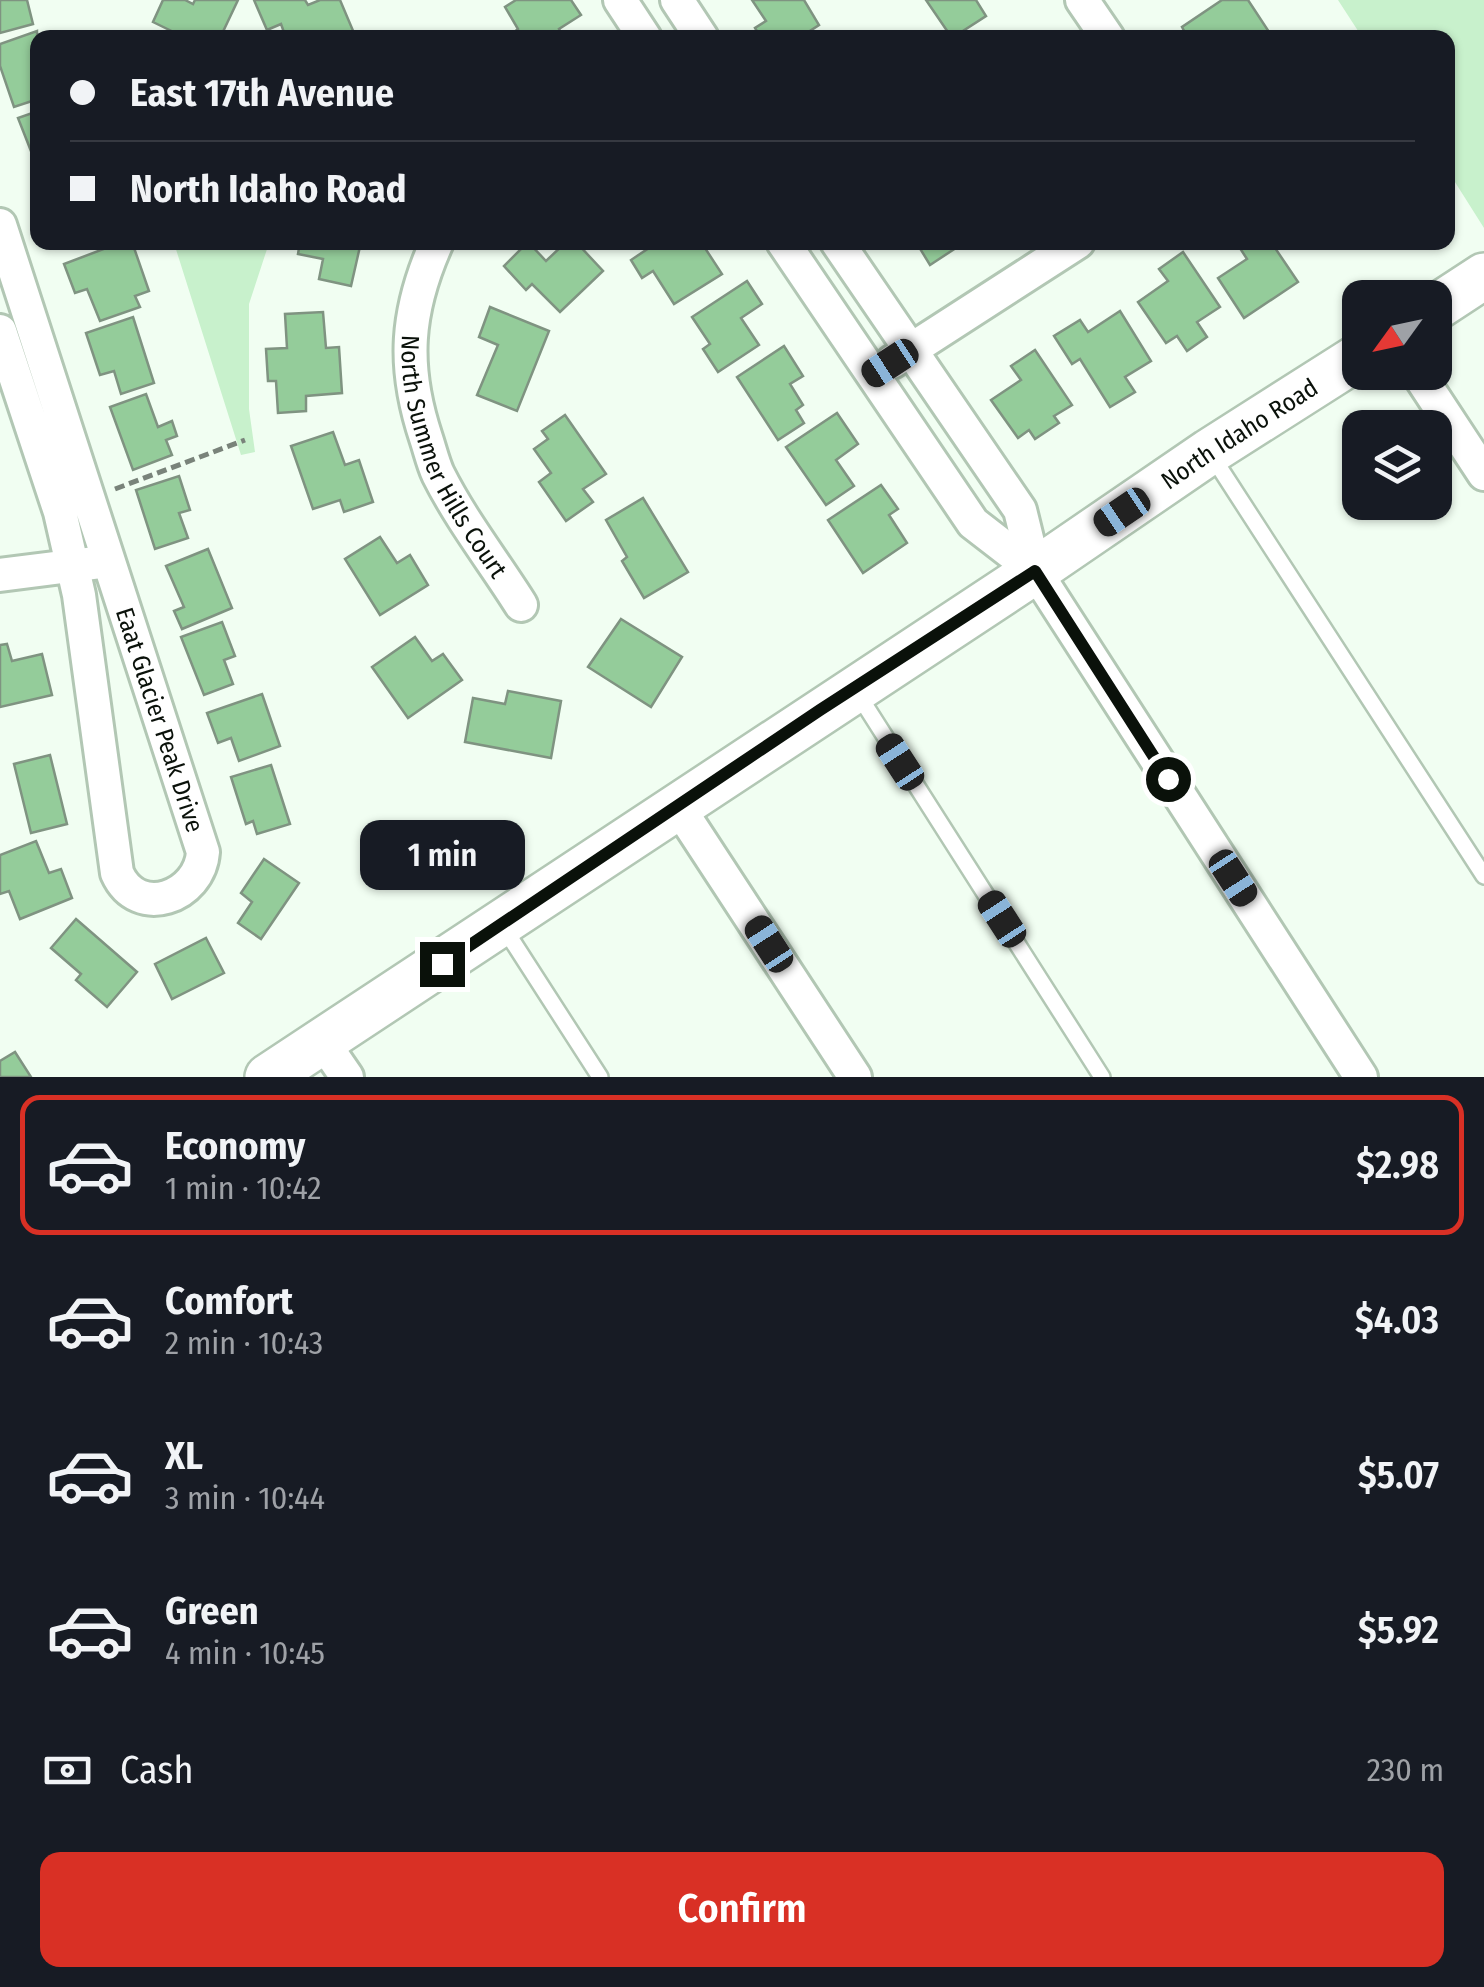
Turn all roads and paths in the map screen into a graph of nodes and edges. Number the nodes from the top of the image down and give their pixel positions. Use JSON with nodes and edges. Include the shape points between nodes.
{"nodes":[{"id":1,"x":620,"y":0,"type":"edge"},
{"id":2,"x":677,"y":0,"type":"edge"},
{"id":3,"x":1082,"y":0,"type":"edge"},
{"id":4,"x":640,"y":30,"type":"edge"},
{"id":5,"x":697,"y":30,"type":"edge"},
{"id":6,"x":1103,"y":30,"type":"edge"},
{"id":7,"x":0,"y":225,"type":"edge"},
{"id":8,"x":433,"y":250,"type":"edge"},
{"id":9,"x":787,"y":250,"type":"edge"},
{"id":10,"x":842,"y":250,"type":"edge"},
{"id":11,"x":1066,"y":250,"type":"edge"},
{"id":12,"x":1484,"y":276,"type":"edge"},
{"id":13,"x":1452,"y":297,"type":"edge"},
{"id":14,"x":0,"y":331,"type":"edge"},
{"id":15,"x":908,"y":351,"type":"junction"},
{"id":16,"x":1342,"y":367,"type":"edge"},
{"id":17,"x":872,"y":375,"type":"junction"},
{"id":18,"x":1429,"y":390,"type":"edge"},
{"id":19,"x":245,"y":440,"type":"dead end"},
{"id":20,"x":1209,"y":452,"type":"junction"},
{"id":21,"x":1484,"y":474,"type":"edge"},
{"id":22,"x":102,"y":494,"type":"dead end"},
{"id":23,"x":108,"y":562,"type":"junction"},
{"id":24,"x":72,"y":566,"type":"junction"},
{"id":25,"x":1035,"y":571,"type":"junction"},
{"id":26,"x":0,"y":575,"type":"edge"},
{"id":27,"x":522,"y":606,"type":"dead end"},
{"id":28,"x":854,"y":688,"type":"junction"},
{"id":29,"x":677,"y":805,"type":"junction"},
{"id":30,"x":1484,"y":876,"type":"edge"},
{"id":31,"x":502,"y":925,"type":"junction"},
{"id":32,"x":335,"y":1059,"type":"edge"},
{"id":33,"x":268,"y":1077,"type":"edge"},
{"id":34,"x":600,"y":1077,"type":"edge"},
{"id":35,"x":855,"y":1077,"type":"edge"},
{"id":36,"x":1102,"y":1077,"type":"edge"},
{"id":37,"x":1361,"y":1077,"type":"edge"}],
"edges":[{"from":1,"to":4,"type":"street"},
{"from":2,"to":5,"type":"street"},
{"from":3,"to":6,"type":"street"},
{"from":7,"to":23,"type":"street","name":"Eaat Glacier Peak Drive"},
{"from":8,"to":27,"type":"street","name":"North Summer Hills Court","via":[[421,278],[408,361],[419,416],[437,473]]},
{"from":9,"to":17,"type":"street"},
{"from":10,"to":15,"type":"street"},
{"from":11,"to":15,"type":"street"},
{"from":12,"to":13,"type":"main road"},
{"from":14,"to":24,"type":"street","name":"Eaat Glacier Peak Drive"},
{"from":15,"to":17,"type":"street"},
{"from":15,"to":25,"type":"street","via":[[1020,510]]},
{"from":16,"to":20,"type":"main road","name":"North Idaho Road"},
{"from":17,"to":25,"type":"street","via":[[973,522]]},
{"from":18,"to":21,"type":"street"},
{"from":19,"to":22,"type":"path"},
{"from":20,"to":25,"type":"main road","name":"North Idaho Road"},
{"from":20,"to":30,"type":"lane"},
{"from":23,"to":24,"type":"street"},
{"from":23,"to":24,"type":"street","name":"Eaat Glacier Peak Drive","via":[[203,852],[192,883],[169,898],[145,900],[117,873]]},
{"from":24,"to":26,"type":"street"},
{"from":25,"to":28,"type":"main road","name":"North Idaho Road"},
{"from":25,"to":37,"type":"street"},
{"from":28,"to":29,"type":"main road","name":"North Idaho Road"},
{"from":28,"to":36,"type":"lane"},
{"from":29,"to":31,"type":"main road","name":"North Idaho Road"},
{"from":29,"to":35,"type":"street"},
{"from":31,"to":32,"type":"main road","name":"North Idaho Road"},
{"from":31,"to":34,"type":"lane"},
{"from":32,"to":33,"type":"main road","name":"North Idaho Road"}]}
